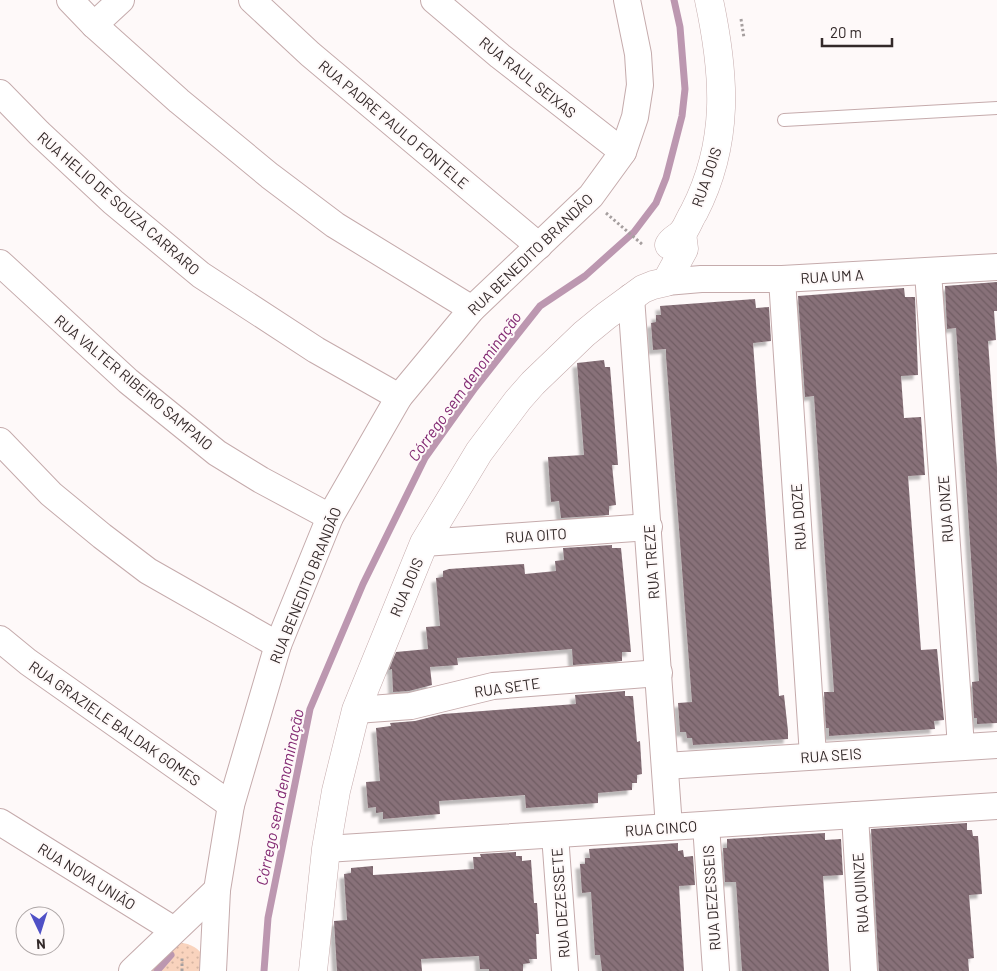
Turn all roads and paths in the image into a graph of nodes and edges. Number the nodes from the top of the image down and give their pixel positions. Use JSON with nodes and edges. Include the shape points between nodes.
{"nodes":[{"id":1,"x":70,"y":0,"type":"edge"},
{"id":2,"x":121,"y":0,"type":"edge"},
{"id":3,"x":252,"y":0,"type":"edge"},
{"id":4,"x":434,"y":0,"type":"edge"},
{"id":5,"x":627,"y":0,"type":"edge"},
{"id":6,"x":709,"y":0,"type":"edge"},
{"id":7,"x":94,"y":25,"type":"junction"},
{"id":8,"x":0,"y":93,"type":"edge"},
{"id":9,"x":997,"y":108,"type":"edge"},
{"id":10,"x":784,"y":120,"type":"dead end"},
{"id":11,"x":623,"y":152,"type":"junction"},
{"id":12,"x":618,"y":223,"type":"dead end"},
{"id":13,"x":644,"y":245,"type":"dead end"},
{"id":14,"x":539,"y":246,"type":"junction"},
{"id":15,"x":0,"y":263,"type":"edge"},
{"id":16,"x":997,"y":267,"type":"edge"},
{"id":17,"x":928,"y":272,"type":"junction"},
{"id":18,"x":782,"y":279,"type":"junction"},
{"id":19,"x":650,"y":288,"type":"junction"},
{"id":20,"x":472,"y":309,"type":"junction"},
{"id":21,"x":399,"y":397,"type":"junction"},
{"id":22,"x":0,"y":441,"type":"edge"},
{"id":23,"x":330,"y":517,"type":"junction"},
{"id":24,"x":648,"y":527,"type":"junction"},
{"id":25,"x":424,"y":543,"type":"junction"},
{"id":26,"x":0,"y":638,"type":"edge"},
{"id":27,"x":278,"y":644,"type":"junction"},
{"id":28,"x":659,"y":673,"type":"junction"},
{"id":29,"x":356,"y":710,"type":"junction"},
{"id":30,"x":961,"y":747,"type":"junction"},
{"id":31,"x":997,"y":749,"type":"edge"},
{"id":32,"x":813,"y":756,"type":"junction"},
{"id":33,"x":665,"y":766,"type":"junction"},
{"id":34,"x":231,"y":805,"type":"junction"},
{"id":35,"x":997,"y":806,"type":"edge"},
{"id":36,"x":854,"y":815,"type":"junction"},
{"id":37,"x":0,"y":822,"type":"edge"},
{"id":38,"x":706,"y":825,"type":"junction"},
{"id":39,"x":669,"y":827,"type":"junction"},
{"id":40,"x":555,"y":835,"type":"junction"},
{"id":41,"x":326,"y":849,"type":"junction"},
{"id":42,"x":217,"y":890,"type":"junction"},
{"id":43,"x":174,"y":930,"type":"junction"},
{"id":44,"x":132,"y":971,"type":"edge"},
{"id":45,"x":213,"y":971,"type":"edge"},
{"id":46,"x":312,"y":971,"type":"edge"},
{"id":47,"x":565,"y":971,"type":"edge"},
{"id":48,"x":716,"y":971,"type":"edge"},
{"id":49,"x":864,"y":971,"type":"edge"}],
"edges":[{"from":1,"to":7,"type":"street"},
{"from":2,"to":7,"type":"street"},
{"from":3,"to":14,"type":"street","name":"RUA PADRE PAULO FONTELE","via":[[317,60]]},
{"from":4,"to":11,"type":"street","name":"RUA RAUL SEIXAS"},
{"from":5,"to":11,"type":"street","name":"RUA BENEDITO BRANDÃO","via":[[638,54],[640,86],[635,117]]},
{"from":6,"to":19,"type":"street","name":"RUA DOIS","via":[[721,89],[716,156],[705,188],[682,233],[671,241],[654,271]]},
{"from":7,"to":20,"type":"street","via":[[270,176],[335,224]]},
{"from":8,"to":21,"type":"street","name":"RUA HELIO DE SOUZA CARRARO","via":[[113,202],[201,275],[316,350]]},
{"from":9,"to":10,"type":"lane"},
{"from":11,"to":14,"type":"street","name":"RUA BENEDITO BRANDÃO","via":[[591,196]]},
{"from":12,"to":13,"type":"path"},
{"from":14,"to":20,"type":"street","name":"RUA BENEDITO BRANDÃO"},
{"from":15,"to":23,"type":"street","name":"RUA VALTER RIBEIRO SAMPAIO","via":[[128,381],[217,453]]},
{"from":16,"to":17,"type":"street","name":"RUA UM A"},
{"from":17,"to":18,"type":"street","name":"RUA UM A"},
{"from":17,"to":30,"type":"street","name":"RUA ONZE"},
{"from":18,"to":19,"type":"street","name":"RUA UM A","via":[[701,279]]},
{"from":18,"to":32,"type":"street","name":"RUA DOZE"},
{"from":19,"to":24,"type":"street","name":"RUA TREZE"},
{"from":19,"to":25,"type":"street","name":"RUA DOIS","via":[[577,341],[518,400],[479,452]]},
{"from":20,"to":21,"type":"street","name":"RUA BENEDITO BRANDÃO"},
{"from":21,"to":23,"type":"street","name":"RUA BENEDITO BRANDÃO"},
{"from":22,"to":27,"type":"street","via":[[51,494],[148,571]]},
{"from":23,"to":27,"type":"street","name":"RUA BENEDITO BRANDÃO"},
{"from":24,"to":25,"type":"street","name":"RUA OITO"},
{"from":24,"to":28,"type":"street","name":"RUA TREZE"},
{"from":25,"to":29,"type":"street","name":"RUA DOIS"},
{"from":26,"to":34,"type":"street","name":"RUA GRAZIELE BALDAK GOMES","via":[[28,662]]},
{"from":27,"to":34,"type":"street","name":"RUA BENEDITO BRANDÃO"},
{"from":28,"to":29,"type":"street","name":"RUA SETE","via":[[493,686],[411,706]]},
{"from":28,"to":33,"type":"street","name":"RUA TREZE"},
{"from":29,"to":41,"type":"street","name":"RUA DOIS"},
{"from":30,"to":31,"type":"street","name":"RUA SEIS"},
{"from":30,"to":32,"type":"street","name":"RUA SEIS"},
{"from":32,"to":33,"type":"street","name":"RUA SEIS"},
{"from":33,"to":39,"type":"street","name":"RUA TREZE"},
{"from":34,"to":42,"type":"street","name":"RUA BENEDITO BRANDÃO"},
{"from":35,"to":36,"type":"street","name":"RUA CINCO"},
{"from":36,"to":38,"type":"street","name":"RUA CINCO"},
{"from":36,"to":49,"type":"street","name":"RUA QUINZE"},
{"from":37,"to":43,"type":"street","name":"RUA NOVA UNIÃO"},
{"from":38,"to":39,"type":"street","name":"RUA CINCO"},
{"from":38,"to":48,"type":"street","name":"RUA DEZESSEIS"},
{"from":39,"to":40,"type":"street","name":"RUA CINCO"},
{"from":40,"to":41,"type":"street","name":"RUA CINCO"},
{"from":40,"to":47,"type":"street","name":"RUA DEZESSETE"},
{"from":41,"to":46,"type":"street","name":"RUA DOIS"},
{"from":42,"to":43,"type":"street"},
{"from":42,"to":45,"type":"street","name":"RUA BENEDITO BRANDÃO"},
{"from":43,"to":44,"type":"street"}]}
